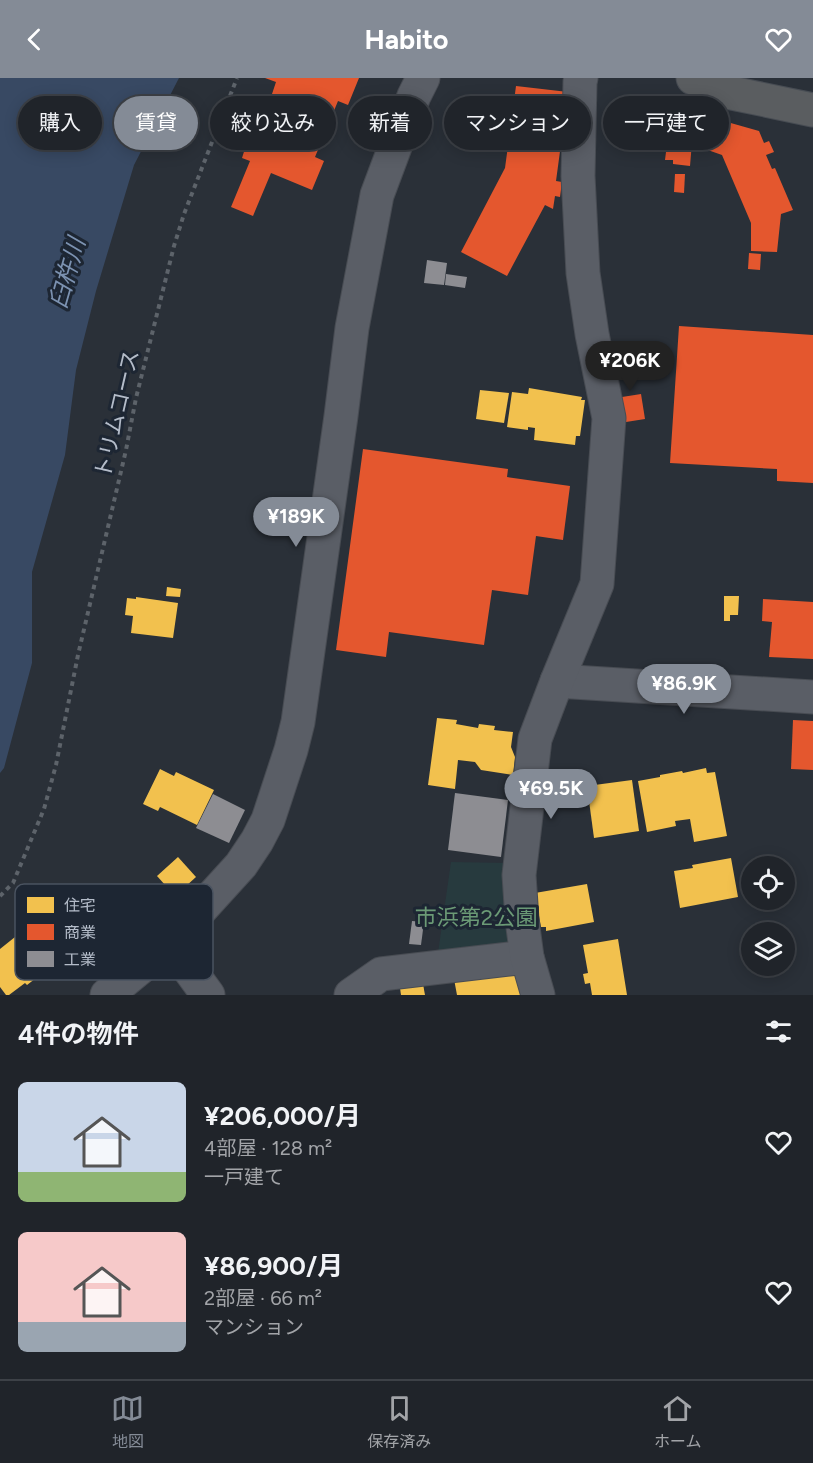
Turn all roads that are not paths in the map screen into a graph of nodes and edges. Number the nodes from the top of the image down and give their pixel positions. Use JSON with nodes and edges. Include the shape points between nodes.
{"nodes":[{"id":1,"x":423,"y":78,"type":"edge"},
{"id":2,"x":581,"y":78,"type":"edge"},
{"id":3,"x":693,"y":78,"type":"edge"},
{"id":4,"x":813,"y":110,"type":"edge"},
{"id":5,"x":557,"y":681,"type":"junction"},
{"id":6,"x":813,"y":697,"type":"edge"},
{"id":7,"x":213,"y":896,"type":"edge"},
{"id":8,"x":527,"y":957,"type":"junction"},
{"id":9,"x":125,"y":980,"type":"edge"},
{"id":10,"x":197,"y":980,"type":"edge"},
{"id":11,"x":107,"y":995,"type":"edge"},
{"id":12,"x":208,"y":995,"type":"edge"},
{"id":13,"x":351,"y":995,"type":"edge"},
{"id":14,"x":538,"y":995,"type":"edge"}],
"edges":[{"from":1,"to":7,"type":"street","via":[[377,195],[352,328],[291,750],[257,842]]},
{"from":2,"to":5,"type":"street","via":[[578,176],[583,273],[609,418],[597,584]]},
{"from":3,"to":4,"type":"highway","via":[[726,92]]},
{"from":5,"to":6,"type":"street"},
{"from":5,"to":8,"type":"street","via":[[536,739],[519,875]]},
{"from":8,"to":13,"type":"street","via":[[381,974]]},
{"from":8,"to":14,"type":"street"},
{"from":9,"to":11,"type":"street"},
{"from":10,"to":12,"type":"street"}]}
